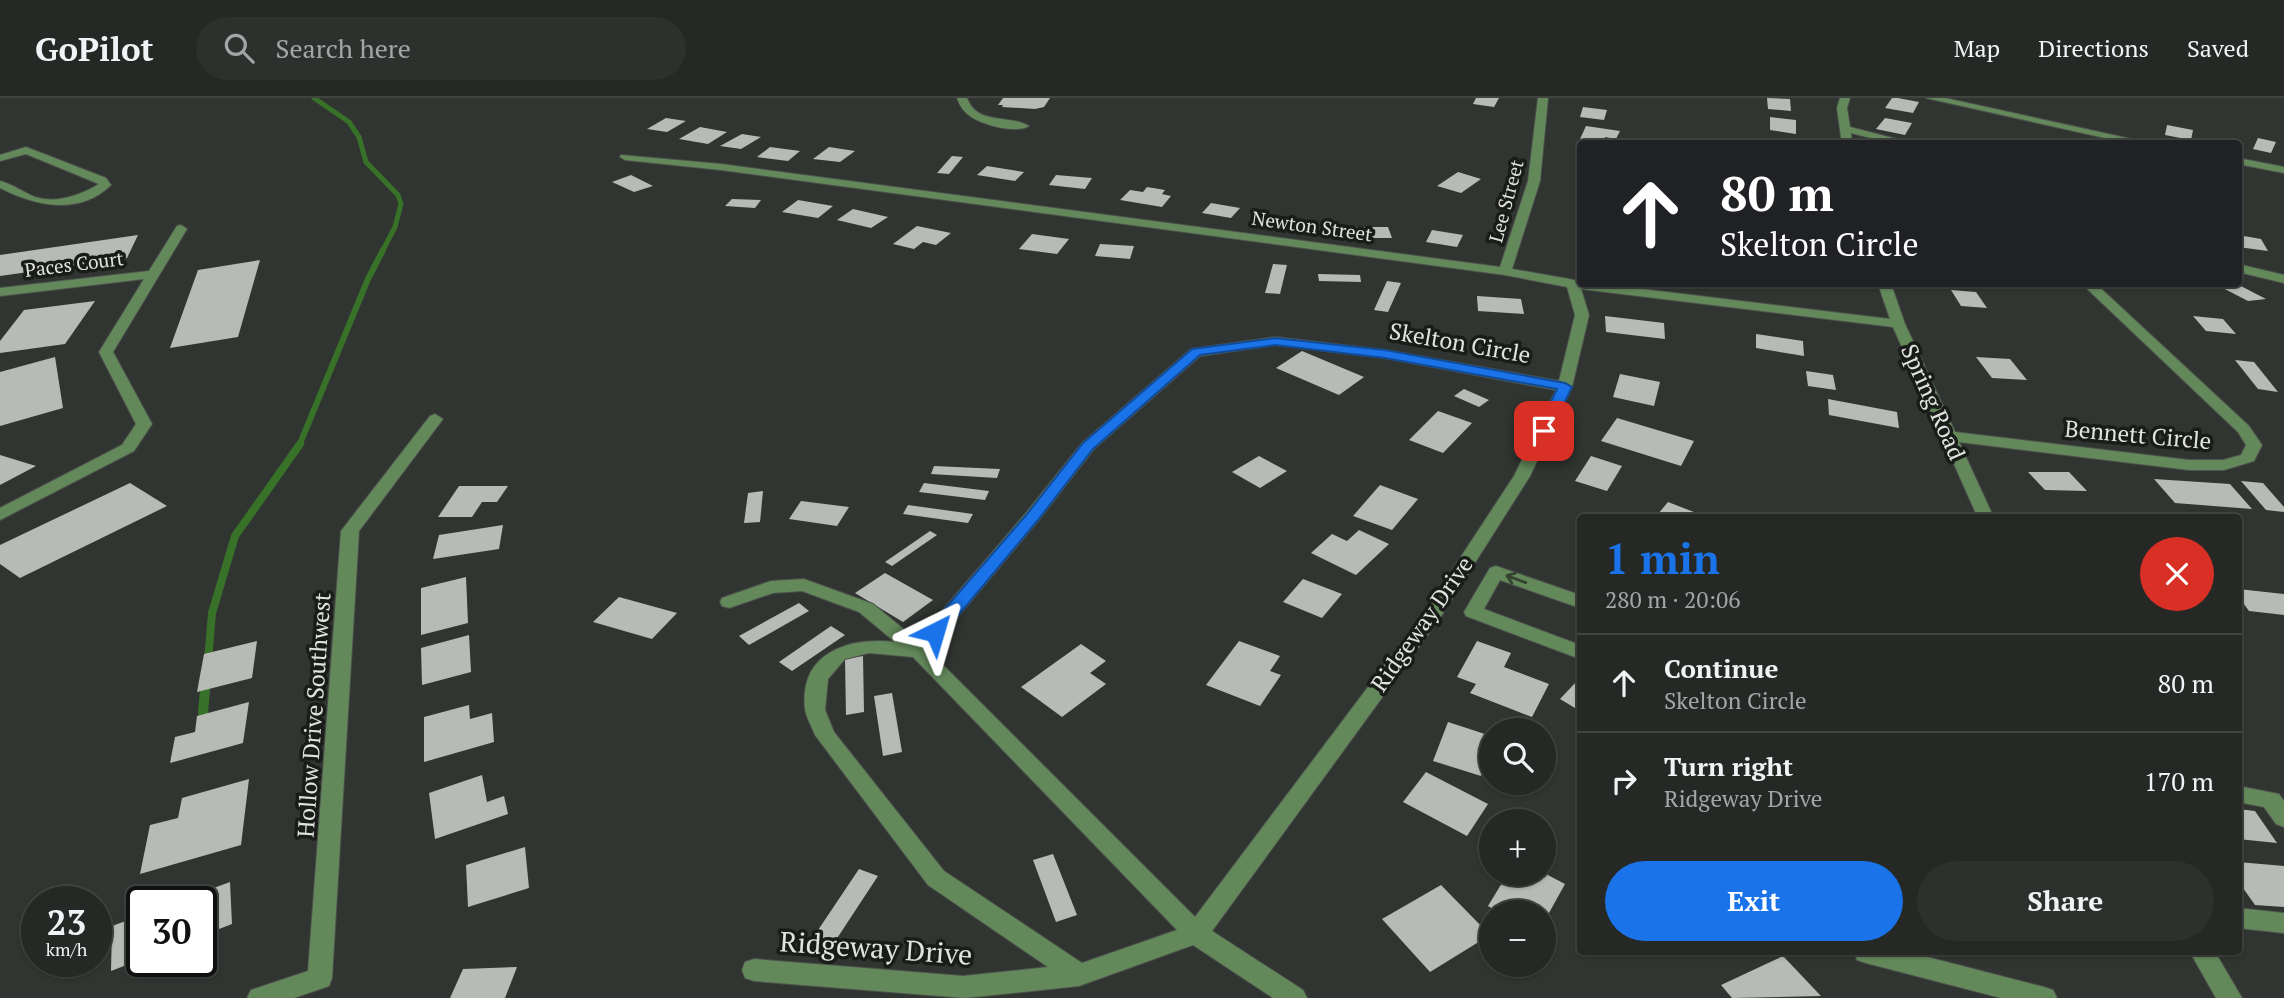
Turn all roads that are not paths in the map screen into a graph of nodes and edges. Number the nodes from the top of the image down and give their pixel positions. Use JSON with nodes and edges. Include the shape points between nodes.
{"nodes":[{"id":1,"x":962,"y":98,"type":"edge"},
{"id":2,"x":1543,"y":98,"type":"edge"},
{"id":3,"x":1845,"y":98,"type":"edge"},
{"id":4,"x":1931,"y":98,"type":"edge"},
{"id":5,"x":1024,"y":126,"type":"dead end"},
{"id":6,"x":1845,"y":129,"type":"junction"},
{"id":7,"x":1846,"y":140,"type":"edge"},
{"id":8,"x":1893,"y":140,"type":"edge"},
{"id":9,"x":2130,"y":140,"type":"edge"},
{"id":10,"x":625,"y":157,"type":"dead end"},
{"id":11,"x":0,"y":158,"type":"edge"},
{"id":12,"x":2242,"y":162,"type":"edge"},
{"id":13,"x":2284,"y":170,"type":"edge"},
{"id":14,"x":0,"y":184,"type":"edge"},
{"id":15,"x":181,"y":229,"type":"dead end"},
{"id":16,"x":2242,"y":269,"type":"edge"},
{"id":17,"x":1504,"y":271,"type":"junction"},
{"id":18,"x":153,"y":274,"type":"junction"},
{"id":19,"x":2284,"y":279,"type":"edge"},
{"id":20,"x":1573,"y":284,"type":"junction"},
{"id":21,"x":1577,"y":284,"type":"edge"},
{"id":22,"x":1597,"y":287,"type":"edge"},
{"id":23,"x":1886,"y":287,"type":"edge"},
{"id":24,"x":2092,"y":287,"type":"edge"},
{"id":25,"x":0,"y":292,"type":"edge"},
{"id":26,"x":1898,"y":324,"type":"junction"},
{"id":27,"x":1565,"y":387,"type":"junction"},
{"id":28,"x":435,"y":419,"type":"dead end"},
{"id":29,"x":1947,"y":436,"type":"junction"},
{"id":30,"x":1984,"y":514,"type":"edge"},
{"id":31,"x":0,"y":515,"type":"edge"},
{"id":32,"x":1577,"y":601,"type":"edge"},
{"id":33,"x":729,"y":603,"type":"dead end"},
{"id":34,"x":918,"y":651,"type":"junction"},
{"id":35,"x":1577,"y":651,"type":"edge"},
{"id":36,"x":2242,"y":795,"type":"edge"},
{"id":37,"x":2284,"y":818,"type":"edge"},
{"id":38,"x":2242,"y":918,"type":"edge"},
{"id":39,"x":2284,"y":923,"type":"edge"},
{"id":40,"x":1196,"y":934,"type":"junction"},
{"id":41,"x":1878,"y":955,"type":"edge"},
{"id":42,"x":2204,"y":955,"type":"edge"},
{"id":43,"x":754,"y":970,"type":"dead end"},
{"id":44,"x":1079,"y":975,"type":"junction"},
{"id":45,"x":260,"y":998,"type":"edge"},
{"id":46,"x":1294,"y":998,"type":"edge"},
{"id":47,"x":2044,"y":998,"type":"edge"},
{"id":48,"x":2229,"y":998,"type":"edge"}],
"edges":[{"from":1,"to":5,"type":"street","via":[[972,114]]},
{"from":2,"to":17,"type":"street","name":"Lee Street","via":[[1534,181]]},
{"from":3,"to":6,"type":"street"},
{"from":4,"to":9,"type":"street"},
{"from":6,"to":7,"type":"street"},
{"from":6,"to":8,"type":"street"},
{"from":10,"to":17,"type":"street","name":"Newton Street"},
{"from":11,"to":14,"type":"street","via":[[26,150],[105,185],[78,197],[40,202]]},
{"from":12,"to":13,"type":"street"},
{"from":15,"to":18,"type":"street","name":"Paces Court"},
{"from":16,"to":19,"type":"street"},
{"from":17,"to":20,"type":"street","name":"Newton Street"},
{"from":18,"to":25,"type":"street","name":"Paces Court"},
{"from":18,"to":31,"type":"street","name":"Paces Court","via":[[106,352],[144,424],[139,432],[128,448]]},
{"from":20,"to":21,"type":"street","name":"Newton Street"},
{"from":20,"to":27,"type":"street","name":"Ridgeway Drive","via":[[1582,315]]},
{"from":22,"to":26,"type":"street","name":"Newton Street"},
{"from":23,"to":26,"type":"street","name":"Spring Road"},
{"from":24,"to":29,"type":"street","name":"Bennett Circle","via":[[2244,429],[2254,445],[2248,458],[2224,465],[2189,465]]},
{"from":26,"to":29,"type":"street","name":"Spring Road"},
{"from":27,"to":34,"type":"street","name":"Skelton Circle","via":[[1385,354],[1275,341],[1196,352],[1088,446]]},
{"from":27,"to":40,"type":"street","name":"Ridgeway Drive","via":[[1522,476],[1433,614]]},
{"from":28,"to":45,"type":"street","name":"Hollow Drive Southwest","via":[[350,531],[320,978]]},
{"from":29,"to":30,"type":"street","name":"Spring Road"},
{"from":32,"to":35,"type":"street","one_way":true,"via":[[1496,572],[1473,612]]},
{"from":33,"to":34,"type":"street","via":[[771,587],[804,585],[866,608]]},
{"from":34,"to":40,"type":"street"},
{"from":34,"to":44,"type":"street","via":[[869,646],[838,654],[818,677],[815,710],[825,735],[936,878]]},
{"from":36,"to":37,"type":"street","via":[[2271,800]]},
{"from":38,"to":39,"type":"street"},
{"from":40,"to":44,"type":"street","name":"Ridgeway Drive"},
{"from":40,"to":46,"type":"street"},
{"from":41,"to":47,"type":"street"},
{"from":42,"to":48,"type":"street"},
{"from":43,"to":44,"type":"street","name":"Ridgeway Drive","via":[[963,987]]}]}
